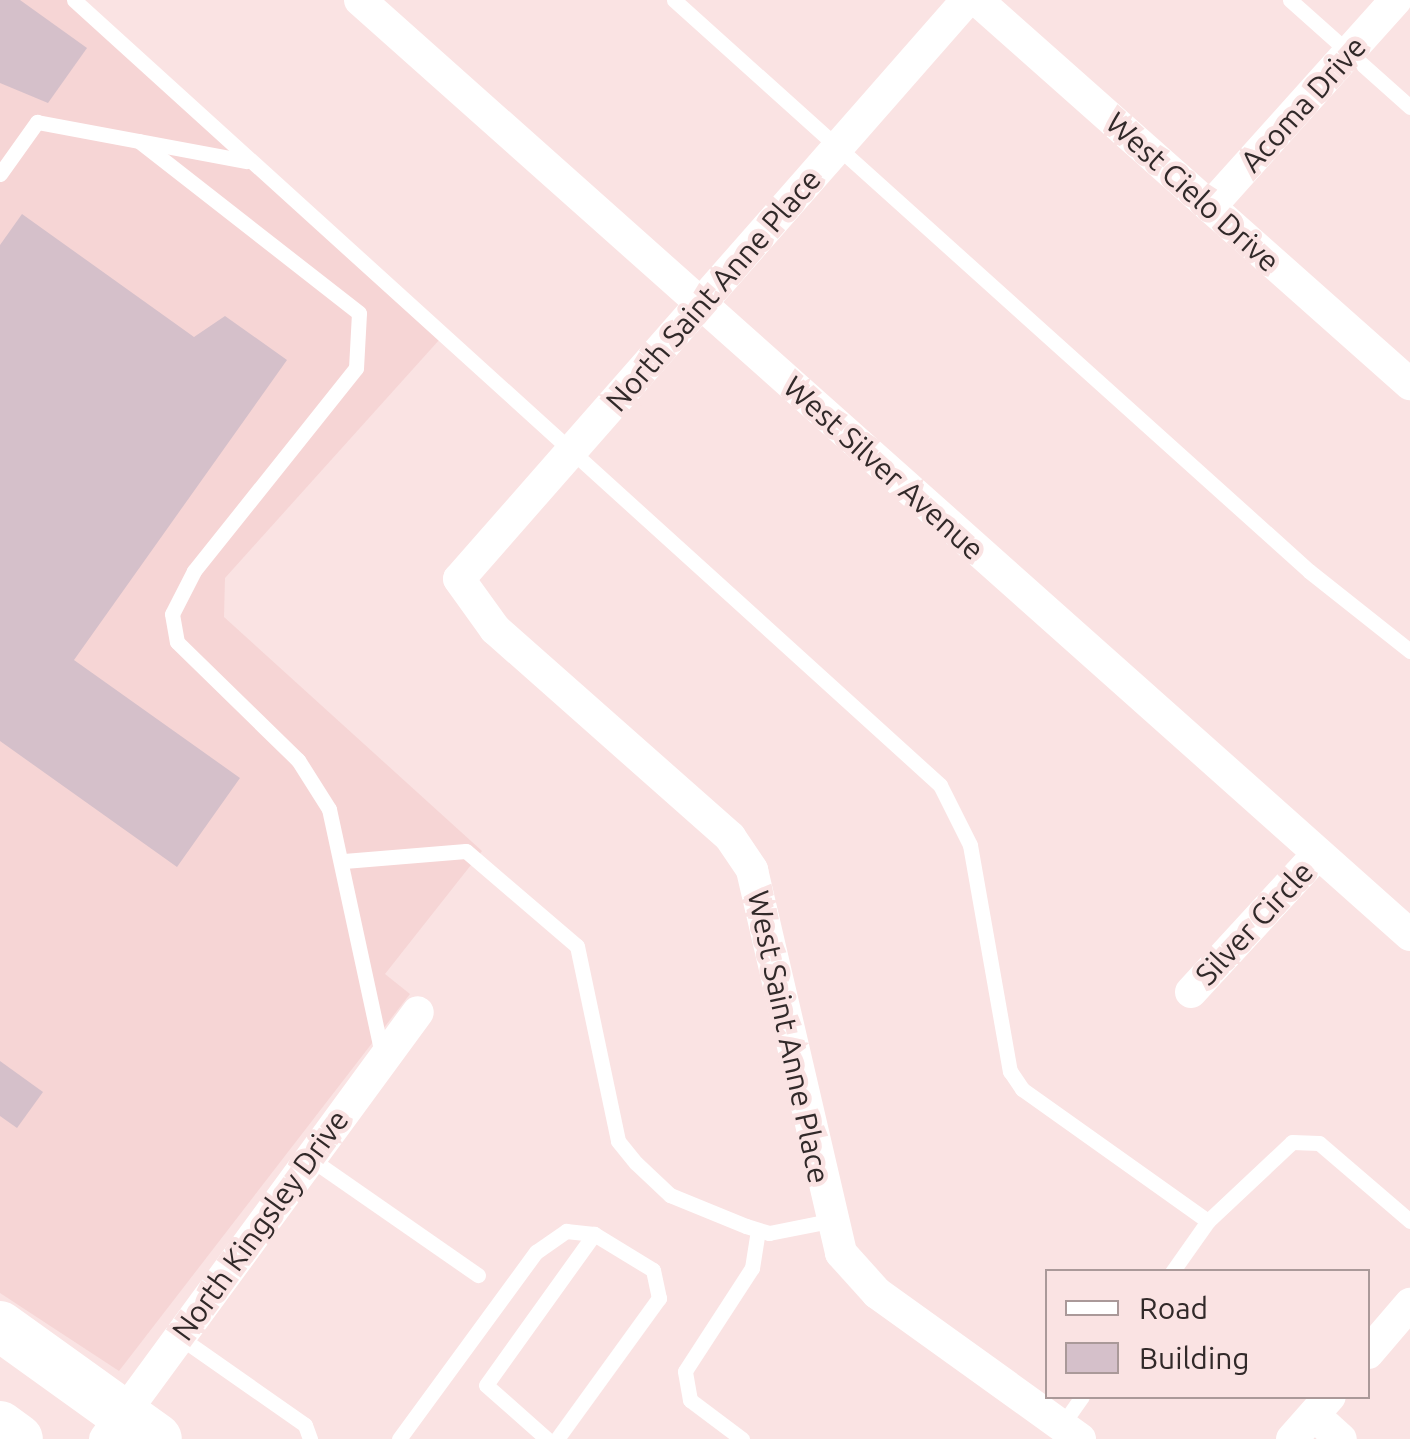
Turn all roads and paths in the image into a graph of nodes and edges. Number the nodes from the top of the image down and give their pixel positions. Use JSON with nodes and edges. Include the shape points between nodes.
{"nodes":[{"id":1,"x":74,"y":0,"type":"edge"},
{"id":2,"x":360,"y":0,"type":"edge"},
{"id":3,"x":674,"y":0,"type":"edge"},
{"id":4,"x":967,"y":0,"type":"edge"},
{"id":5,"x":977,"y":0,"type":"edge"},
{"id":6,"x":1290,"y":0,"type":"edge"},
{"id":7,"x":1396,"y":0,"type":"edge"},
{"id":8,"x":1349,"y":52,"type":"junction"},
{"id":9,"x":1410,"y":107,"type":"edge"},
{"id":10,"x":139,"y":141,"type":"junction"},
{"id":11,"x":839,"y":148,"type":"junction"},
{"id":12,"x":246,"y":161,"type":"junction"},
{"id":13,"x":0,"y":174,"type":"edge"},
{"id":14,"x":1210,"y":207,"type":"junction"},
{"id":15,"x":699,"y":302,"type":"junction"},
{"id":16,"x":1410,"y":384,"type":"edge"},
{"id":17,"x":569,"y":453,"type":"junction"},
{"id":18,"x":459,"y":579,"type":"joint"},
{"id":19,"x":1410,"y":651,"type":"edge"},
{"id":20,"x":1317,"y":855,"type":"junction"},
{"id":21,"x":344,"y":861,"type":"junction"},
{"id":22,"x":1404,"y":917,"type":"edge"},
{"id":23,"x":1192,"y":992,"type":"dead end"},
{"id":24,"x":418,"y":1012,"type":"dead end"},
{"id":25,"x":383,"y":1059,"type":"junction"},
{"id":26,"x":308,"y":1157,"type":"junction"},
{"id":27,"x":1410,"y":1220,"type":"edge"},
{"id":28,"x":829,"y":1221,"type":"junction"},
{"id":29,"x":1208,"y":1221,"type":"junction"},
{"id":30,"x":758,"y":1230,"type":"junction"},
{"id":31,"x":594,"y":1234,"type":"junction"},
{"id":32,"x":1174,"y":1269,"type":"edge"},
{"id":33,"x":478,"y":1275,"type":"dead end"},
{"id":34,"x":1410,"y":1304,"type":"edge"},
{"id":35,"x":178,"y":1336,"type":"junction"},
{"id":36,"x":6,"y":1342,"type":"edge"},
{"id":37,"x":1370,"y":1351,"type":"edge"},
{"id":38,"x":1081,"y":1399,"type":"edge"},
{"id":39,"x":1312,"y":1417,"type":"edge"},
{"id":40,"x":0,"y":1426,"type":"edge"},
{"id":41,"x":128,"y":1430,"type":"edge"},
{"id":42,"x":1071,"y":1432,"type":"edge"},
{"id":43,"x":18,"y":1439,"type":"edge"},
{"id":44,"x":310,"y":1439,"type":"edge"},
{"id":45,"x":399,"y":1439,"type":"edge"},
{"id":46,"x":547,"y":1439,"type":"edge"},
{"id":47,"x":557,"y":1439,"type":"edge"},
{"id":48,"x":742,"y":1439,"type":"edge"},
{"id":49,"x":1341,"y":1439,"type":"edge"}],
"edges":[{"from":1,"to":12,"type":"lane"},
{"from":2,"to":15,"type":"street","name":"West Silver Avenue"},
{"from":3,"to":11,"type":"lane"},
{"from":4,"to":11,"type":"street","name":"North Saint Anne Place"},
{"from":5,"to":14,"type":"street","name":"West Cielo Drive"},
{"from":6,"to":8,"type":"lane"},
{"from":7,"to":8,"type":"street","name":"Acoma Drive"},
{"from":8,"to":9,"type":"lane"},
{"from":8,"to":14,"type":"street","name":"Acoma Drive"},
{"from":10,"to":12,"type":"lane"},
{"from":10,"to":13,"type":"lane","via":[[37,122]]},
{"from":10,"to":21,"type":"lane","via":[[359,313],[356,368],[194,571],[172,614],[187,654],[298,760],[329,809]]},
{"from":11,"to":15,"type":"street","name":"North Saint Anne Place"},
{"from":11,"to":19,"type":"lane","via":[[1309,572]]},
{"from":12,"to":17,"type":"lane"},
{"from":14,"to":16,"type":"street","name":"West Cielo Drive"},
{"from":15,"to":17,"type":"street","name":"North Saint Anne Place"},
{"from":15,"to":20,"type":"street","name":"West Silver Avenue"},
{"from":17,"to":18,"type":"street","name":"North Saint Anne Place"},
{"from":17,"to":29,"type":"lane","via":[[940,785],[970,845],[1010,1070],[1022,1089]]},
{"from":18,"to":28,"type":"street","name":"West Saint Anne Place","via":[[495,629],[730,837],[752,870]]},
{"from":20,"to":22,"type":"street","name":"West Silver Avenue"},
{"from":20,"to":23,"type":"street","name":"Silver Circle"},
{"from":21,"to":25,"type":"lane"},
{"from":21,"to":30,"type":"lane","via":[[466,852],[577,946],[618,1140],[670,1194]]},
{"from":24,"to":25,"type":"street","name":"North Kingsley Drive"},
{"from":25,"to":26,"type":"street","name":"North Kingsley Drive"},
{"from":26,"to":33,"type":"lane"},
{"from":26,"to":35,"type":"street","name":"North Kingsley Drive"},
{"from":27,"to":29,"type":"lane","via":[[1318,1143],[1292,1142]]},
{"from":28,"to":30,"type":"lane"},
{"from":28,"to":42,"type":"street","name":"West Saint Anne Place","via":[[841,1254],[876,1293]]},
{"from":29,"to":32,"type":"lane"},
{"from":30,"to":48,"type":"lane","via":[[752,1268],[685,1371],[690,1400]]},
{"from":31,"to":45,"type":"lane","via":[[566,1230],[536,1252]]},
{"from":31,"to":46,"type":"lane","via":[[486,1385]]},
{"from":31,"to":47,"type":"lane","via":[[653,1270],[660,1298]]},
{"from":34,"to":37,"type":"street"},
{"from":35,"to":41,"type":"street","name":"North Kingsley Drive"},
{"from":35,"to":44,"type":"lane","via":[[304,1425]]},
{"from":36,"to":41,"type":"main road"},
{"from":38,"to":42,"type":"lane"},
{"from":39,"to":49,"type":"street"},
{"from":40,"to":43,"type":"main road"}]}
